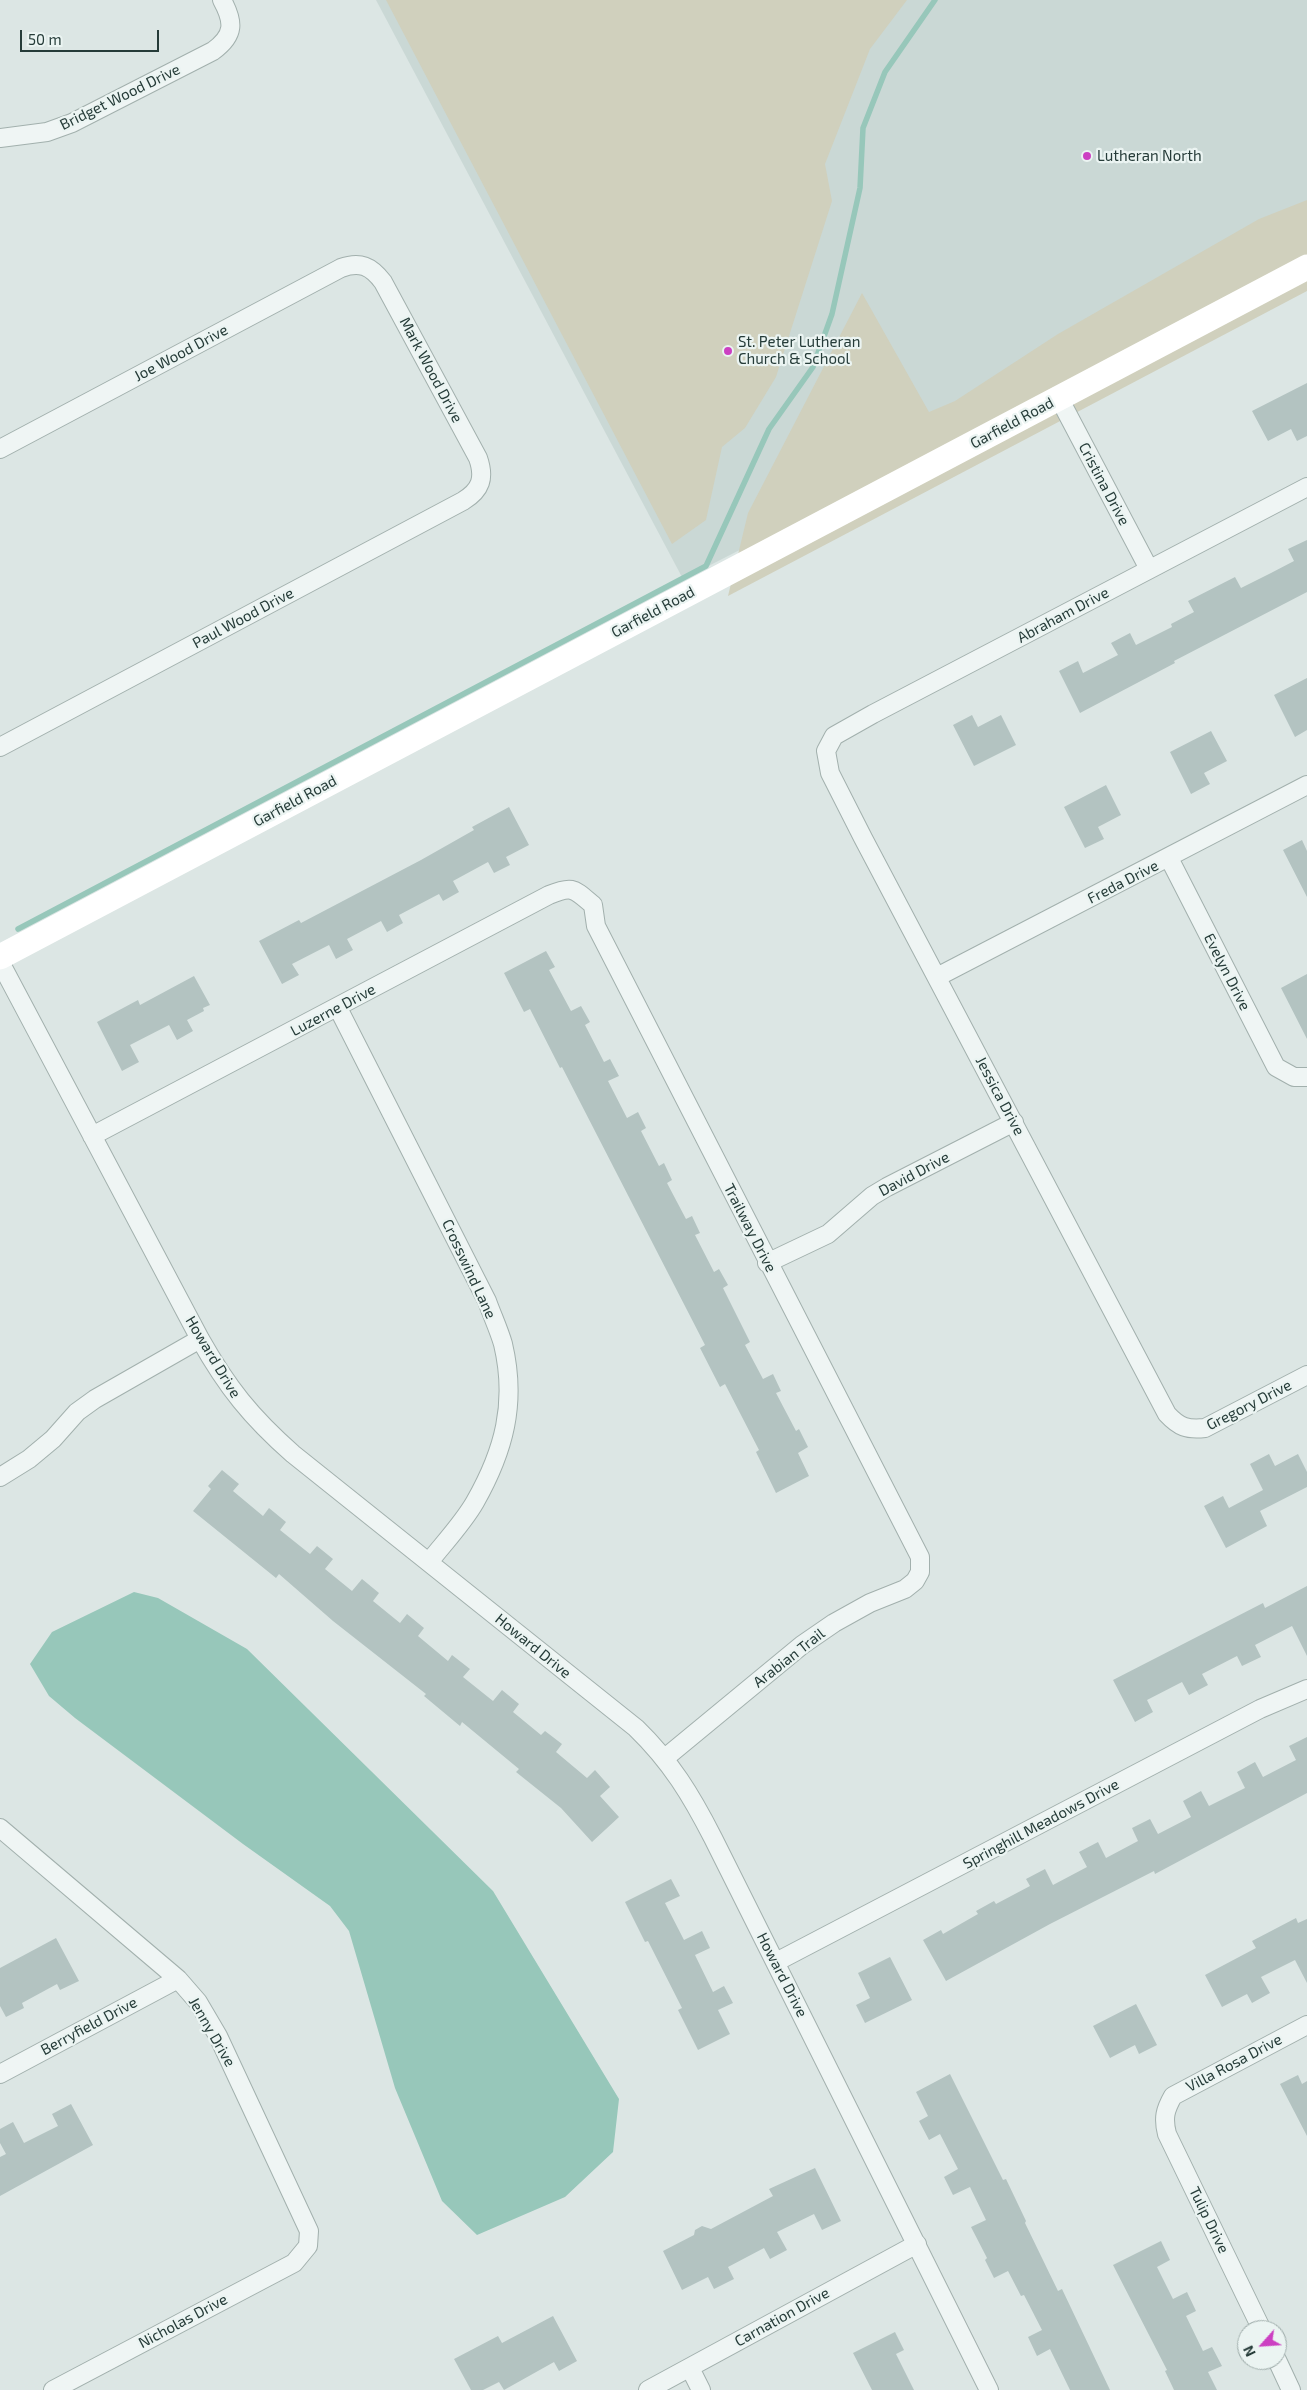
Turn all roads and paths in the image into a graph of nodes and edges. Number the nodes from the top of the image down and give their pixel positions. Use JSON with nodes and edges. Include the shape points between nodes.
{"nodes":[{"id":1,"x":222,"y":0,"type":"edge"},
{"id":2,"x":0,"y":138,"type":"edge"},
{"id":3,"x":364,"y":265,"type":"joint"},
{"id":4,"x":1307,"y":267,"type":"edge"},
{"id":5,"x":1059,"y":398,"type":"junction"},
{"id":6,"x":0,"y":449,"type":"edge"},
{"id":7,"x":481,"y":483,"type":"joint"},
{"id":8,"x":1307,"y":487,"type":"edge"},
{"id":9,"x":1149,"y":569,"type":"junction"},
{"id":10,"x":0,"y":747,"type":"edge"},
{"id":11,"x":826,"y":751,"type":"joint"},
{"id":12,"x":1307,"y":785,"type":"edge"},
{"id":13,"x":1169,"y":858,"type":"junction"},
{"id":14,"x":574,"y":889,"type":"joint"},
{"id":15,"x":0,"y":957,"type":"edge"},
{"id":16,"x":0,"y":962,"type":"edge"},
{"id":17,"x":937,"y":977,"type":"junction"},
{"id":18,"x":338,"y":1008,"type":"junction"},
{"id":19,"x":1300,"y":1077,"type":"edge"},
{"id":20,"x":1014,"y":1122,"type":"junction"},
{"id":21,"x":92,"y":1136,"type":"junction"},
{"id":22,"x":768,"y":1263,"type":"junction"},
{"id":23,"x":200,"y":1339,"type":"junction"},
{"id":24,"x":1307,"y":1375,"type":"edge"},
{"id":25,"x":1190,"y":1430,"type":"joint"},
{"id":26,"x":0,"y":1477,"type":"edge"},
{"id":27,"x":429,"y":1562,"type":"junction"},
{"id":28,"x":920,"y":1572,"type":"joint"},
{"id":29,"x":1307,"y":1689,"type":"edge"},
{"id":30,"x":665,"y":1758,"type":"junction"},
{"id":31,"x":0,"y":1828,"type":"edge"},
{"id":32,"x":776,"y":1962,"type":"junction"},
{"id":33,"x":178,"y":1979,"type":"junction"},
{"id":34,"x":1307,"y":2024,"type":"edge"},
{"id":35,"x":0,"y":2074,"type":"edge"},
{"id":36,"x":1166,"y":2107,"type":"joint"},
{"id":37,"x":917,"y":2244,"type":"junction"},
{"id":38,"x":308,"y":2246,"type":"joint"},
{"id":39,"x":1257,"y":2320,"type":"edge"},
{"id":40,"x":690,"y":2368,"type":"junction"},
{"id":41,"x":1282,"y":2370,"type":"edge"},
{"id":42,"x":53,"y":2390,"type":"edge"},
{"id":43,"x":648,"y":2390,"type":"edge"},
{"id":44,"x":701,"y":2390,"type":"edge"},
{"id":45,"x":990,"y":2390,"type":"edge"},
{"id":46,"x":1291,"y":2390,"type":"edge"}],
"edges":[{"from":1,"to":2,"type":"street","name":"Bridget Wood Drive","via":[[230,17],[230,33],[213,50],[72,123],[47,132]]},
{"from":3,"to":6,"type":"street","name":"Joe Wood Drive","via":[[341,268]]},
{"from":3,"to":7,"type":"street","name":"Mark Wood Drive","via":[[383,282],[478,458],[482,467]]},
{"from":4,"to":5,"type":"street","name":"Garfield Road"},
{"from":5,"to":9,"type":"street","name":"Cristina Drive"},
{"from":5,"to":15,"type":"street","name":"Garfield Road"},
{"from":7,"to":10,"type":"street","name":"Paul Wood Drive","via":[[478,490],[463,501]]},
{"from":8,"to":9,"type":"street","name":"Abraham Drive"},
{"from":9,"to":11,"type":"street","name":"Abraham Drive","via":[[873,714],[834,736]]},
{"from":11,"to":17,"type":"street","name":"Jessica Drive","via":[[838,789]]},
{"from":12,"to":13,"type":"street","name":"Freda Drive"},
{"from":13,"to":17,"type":"street","name":"Freda Drive"},
{"from":13,"to":19,"type":"street","name":"Evelyn Drive","via":[[1276,1067]]},
{"from":14,"to":18,"type":"street","name":"Luzerne Drive","via":[[565,888],[549,895]]},
{"from":14,"to":22,"type":"street","name":"Trailway Drive","via":[[593,905],[596,926]]},
{"from":16,"to":21,"type":"street","name":"Howard Drive"},
{"from":17,"to":20,"type":"street","name":"Jessica Drive"},
{"from":18,"to":21,"type":"street","name":"Luzerne Drive"},
{"from":18,"to":27,"type":"street","name":"Crosswind Lane","via":[[487,1301],[502,1344],[508,1389],[507,1418],[497,1456],[475,1503]]},
{"from":20,"to":22,"type":"street","name":"David Drive","via":[[887,1187],[828,1234]]},
{"from":20,"to":25,"type":"street","name":"Jessica Drive","via":[[1167,1414],[1176,1424]]},
{"from":21,"to":23,"type":"street","name":"Howard Drive"},
{"from":22,"to":28,"type":"street","name":"Trailway Drive","via":[[920,1556]]},
{"from":23,"to":26,"type":"street","via":[[77,1412],[53,1439]]},
{"from":23,"to":27,"type":"street","name":"Howard Drive","via":[[230,1389],[269,1433]]},
{"from":24,"to":25,"type":"street","name":"Gregory Drive","via":[[1205,1428]]},
{"from":27,"to":30,"type":"street","name":"Howard Drive","via":[[636,1728]]},
{"from":28,"to":30,"type":"street","name":"Arabian Trail","via":[[915,1582],[905,1589],[870,1603],[802,1645]]},
{"from":29,"to":32,"type":"street","name":"Springhill Meadows Drive","via":[[1260,1709]]},
{"from":30,"to":32,"type":"street","name":"Howard Drive","via":[[701,1814]]},
{"from":31,"to":33,"type":"street","name":"Jenny Drive"},
{"from":32,"to":37,"type":"street","name":"Howard Drive"},
{"from":33,"to":35,"type":"street","name":"Berryfield Drive"},
{"from":33,"to":38,"type":"street","name":"Jenny Drive","via":[[198,2002],[218,2036],[309,2231]]},
{"from":34,"to":36,"type":"street","name":"Villa Rosa Drive","via":[[1185,2088],[1173,2096]]},
{"from":36,"to":39,"type":"street","name":"Tulip Drive","via":[[1167,2134]]},
{"from":37,"to":40,"type":"street","name":"Carnation Drive"},
{"from":37,"to":45,"type":"street","name":"Howard Drive"},
{"from":38,"to":42,"type":"street","name":"Nicholas Drive","via":[[294,2263]]},
{"from":40,"to":43,"type":"street","name":"Carnation Drive"},
{"from":40,"to":44,"type":"street"},
{"from":41,"to":46,"type":"street"}]}
